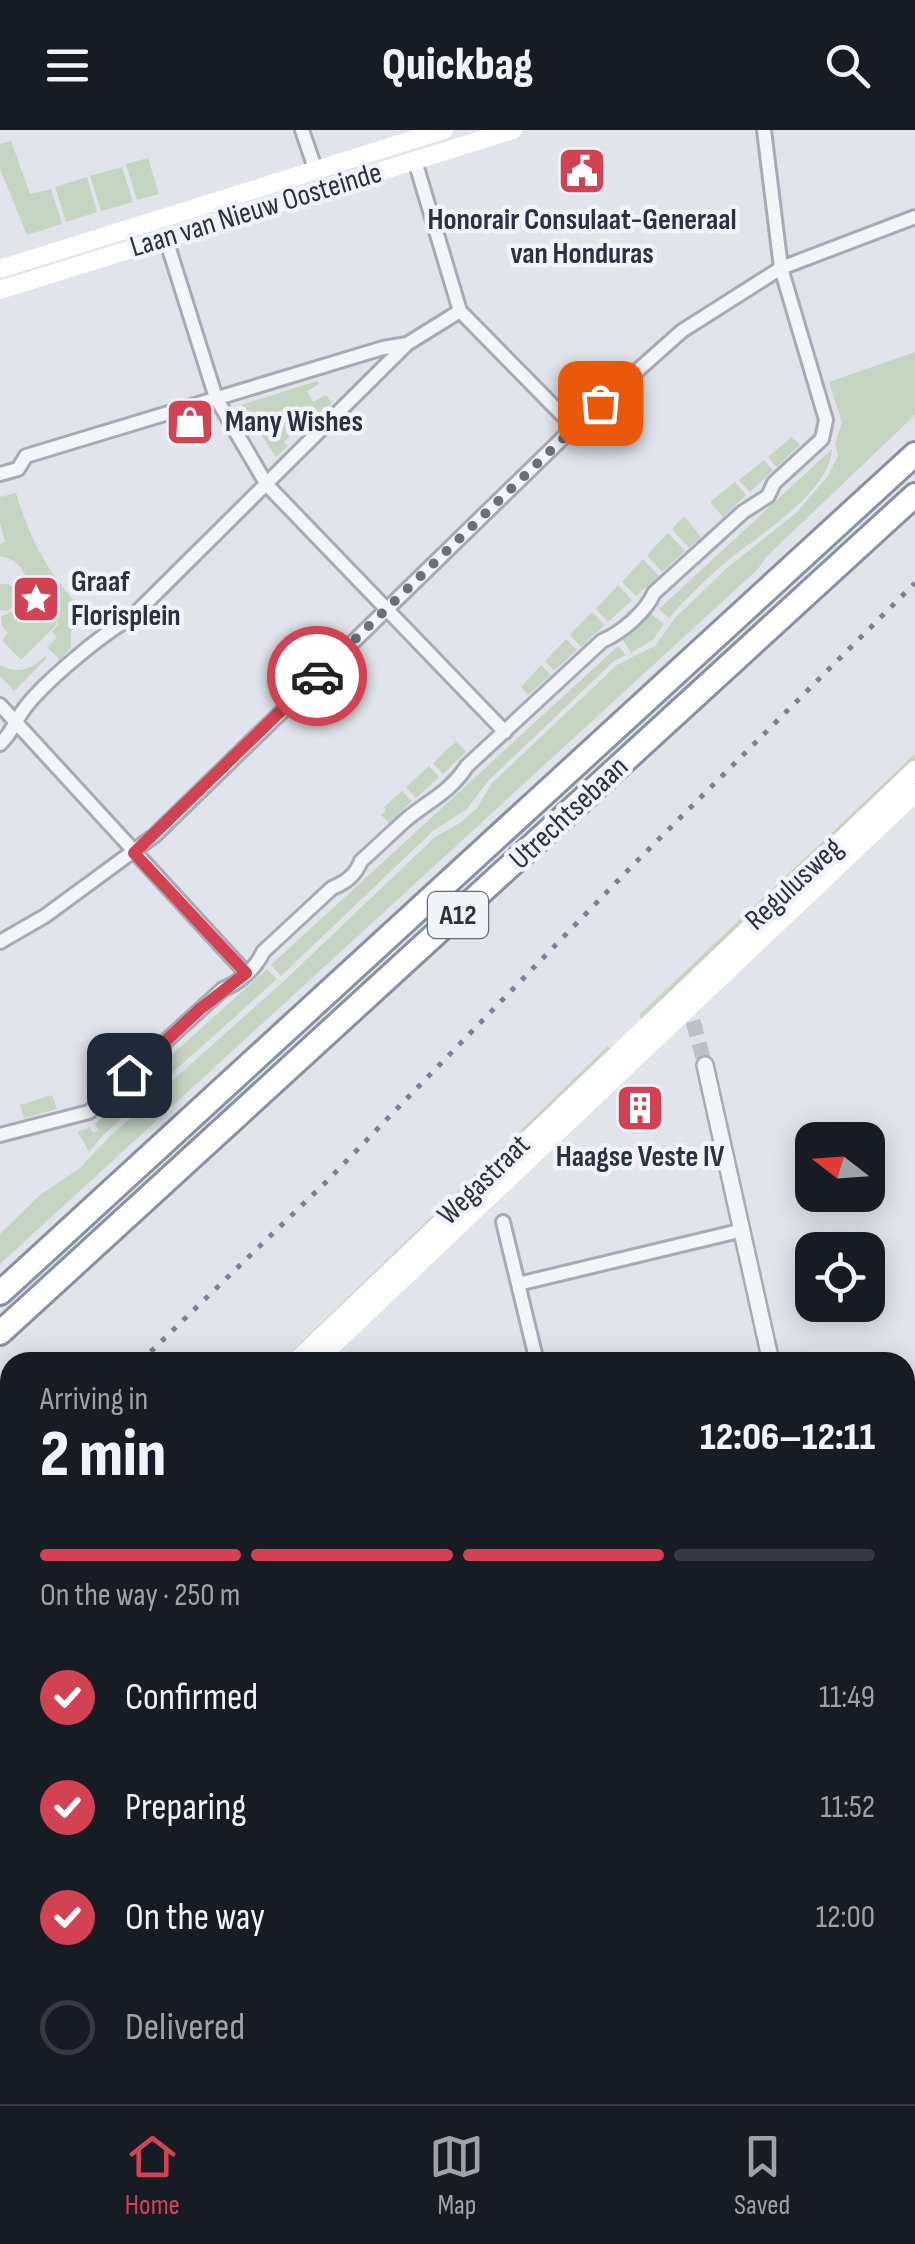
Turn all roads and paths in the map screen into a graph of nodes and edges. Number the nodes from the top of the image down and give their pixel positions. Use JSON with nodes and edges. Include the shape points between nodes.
{"nodes":[{"id":1,"x":302,"y":130,"type":"edge"},
{"id":2,"x":444,"y":130,"type":"edge"},
{"id":3,"x":513,"y":130,"type":"edge"},
{"id":4,"x":764,"y":130,"type":"edge"},
{"id":5,"x":415,"y":161,"type":"junction"},
{"id":6,"x":316,"y":171,"type":"junction"},
{"id":7,"x":915,"y":217,"type":"edge"},
{"id":8,"x":166,"y":238,"type":"junction"},
{"id":9,"x":780,"y":268,"type":"junction"},
{"id":10,"x":0,"y":269,"type":"edge"},
{"id":11,"x":0,"y":290,"type":"edge"},
{"id":12,"x":460,"y":311,"type":"junction"},
{"id":13,"x":407,"y":344,"type":"junction"},
{"id":14,"x":216,"y":398,"type":"junction"},
{"id":15,"x":574,"y":426,"type":"junction"},
{"id":16,"x":915,"y":454,"type":"edge"},
{"id":17,"x":0,"y":474,"type":"edge"},
{"id":18,"x":267,"y":485,"type":"junction"},
{"id":19,"x":915,"y":495,"type":"edge"},
{"id":20,"x":386,"y":609,"type":"junction"},
{"id":21,"x":0,"y":706,"type":"edge"},
{"id":22,"x":16,"y":726,"type":"junction"},
{"id":23,"x":505,"y":732,"type":"junction"},
{"id":24,"x":0,"y":744,"type":"edge"},
{"id":25,"x":915,"y":770,"type":"edge"},
{"id":26,"x":915,"y":793,"type":"edge"},
{"id":27,"x":134,"y":853,"type":"junction"},
{"id":28,"x":0,"y":942,"type":"edge"},
{"id":29,"x":246,"y":973,"type":"junction"},
{"id":30,"x":684,"y":1010,"type":"junction"},
{"id":31,"x":706,"y":1066,"type":"tunnel mouth"},
{"id":32,"x":0,"y":1135,"type":"edge"},
{"id":33,"x":503,"y":1222,"type":"dead end"},
{"id":34,"x":740,"y":1231,"type":"junction"},
{"id":35,"x":518,"y":1284,"type":"junction"},
{"id":36,"x":0,"y":1292,"type":"edge"},
{"id":37,"x":0,"y":1333,"type":"edge"},
{"id":38,"x":306,"y":1352,"type":"edge"},
{"id":39,"x":326,"y":1352,"type":"edge"},
{"id":40,"x":535,"y":1352,"type":"edge"},
{"id":41,"x":769,"y":1352,"type":"edge"}],
"edges":[{"from":1,"to":6,"type":"street"},
{"from":2,"to":6,"type":"main road","name":"Laan van Nieuw Oosteinde"},
{"from":3,"to":5,"type":"main road","name":"Laan van Nieuw Oosteinde"},
{"from":4,"to":9,"type":"street"},
{"from":5,"to":8,"type":"main road","name":"Laan van Nieuw Oosteinde"},
{"from":5,"to":12,"type":"street"},
{"from":6,"to":10,"type":"main road","name":"Laan van Nieuw Oosteinde"},
{"from":7,"to":9,"type":"street"},
{"from":8,"to":11,"type":"main road","name":"Laan van Nieuw Oosteinde"},
{"from":8,"to":14,"type":"street"},
{"from":9,"to":15,"type":"street","via":[[682,331]]},
{"from":9,"to":23,"type":"street","via":[[814,381],[826,431],[822,439],[768,496]]},
{"from":12,"to":13,"type":"street"},
{"from":12,"to":15,"type":"street"},
{"from":13,"to":14,"type":"street"},
{"from":13,"to":18,"type":"street"},
{"from":14,"to":17,"type":"street","via":[[26,456],[18,469]]},
{"from":14,"to":18,"type":"street"},
{"from":15,"to":20,"type":"street"},
{"from":16,"to":36,"type":"highway","name":"Utrechtsebaan","number":"A12"},
{"from":18,"to":20,"type":"street"},
{"from":18,"to":22,"type":"street","via":[[131,618],[81,654],[23,710]]},
{"from":19,"to":37,"type":"highway","name":"Utrechtsebaan","number":"A12"},
{"from":20,"to":23,"type":"street"},
{"from":20,"to":27,"type":"street"},
{"from":21,"to":22,"type":"street"},
{"from":22,"to":24,"type":"street"},
{"from":22,"to":27,"type":"street"},
{"from":23,"to":29,"type":"street"},
{"from":25,"to":30,"type":"main road","name":"Regulusweg"},
{"from":26,"to":30,"type":"main road","name":"Regulusweg"},
{"from":27,"to":28,"type":"street"},
{"from":27,"to":29,"type":"street"},
{"from":29,"to":32,"type":"street","via":[[89,1112]]},
{"from":30,"to":38,"type":"main road","name":"Wegastraat"},
{"from":30,"to":39,"type":"main road","name":"Wegastraat"},
{"from":31,"to":34,"type":"street"},
{"from":33,"to":35,"type":"street"},
{"from":34,"to":35,"type":"street"},
{"from":34,"to":41,"type":"street"},
{"from":35,"to":40,"type":"street"}]}
